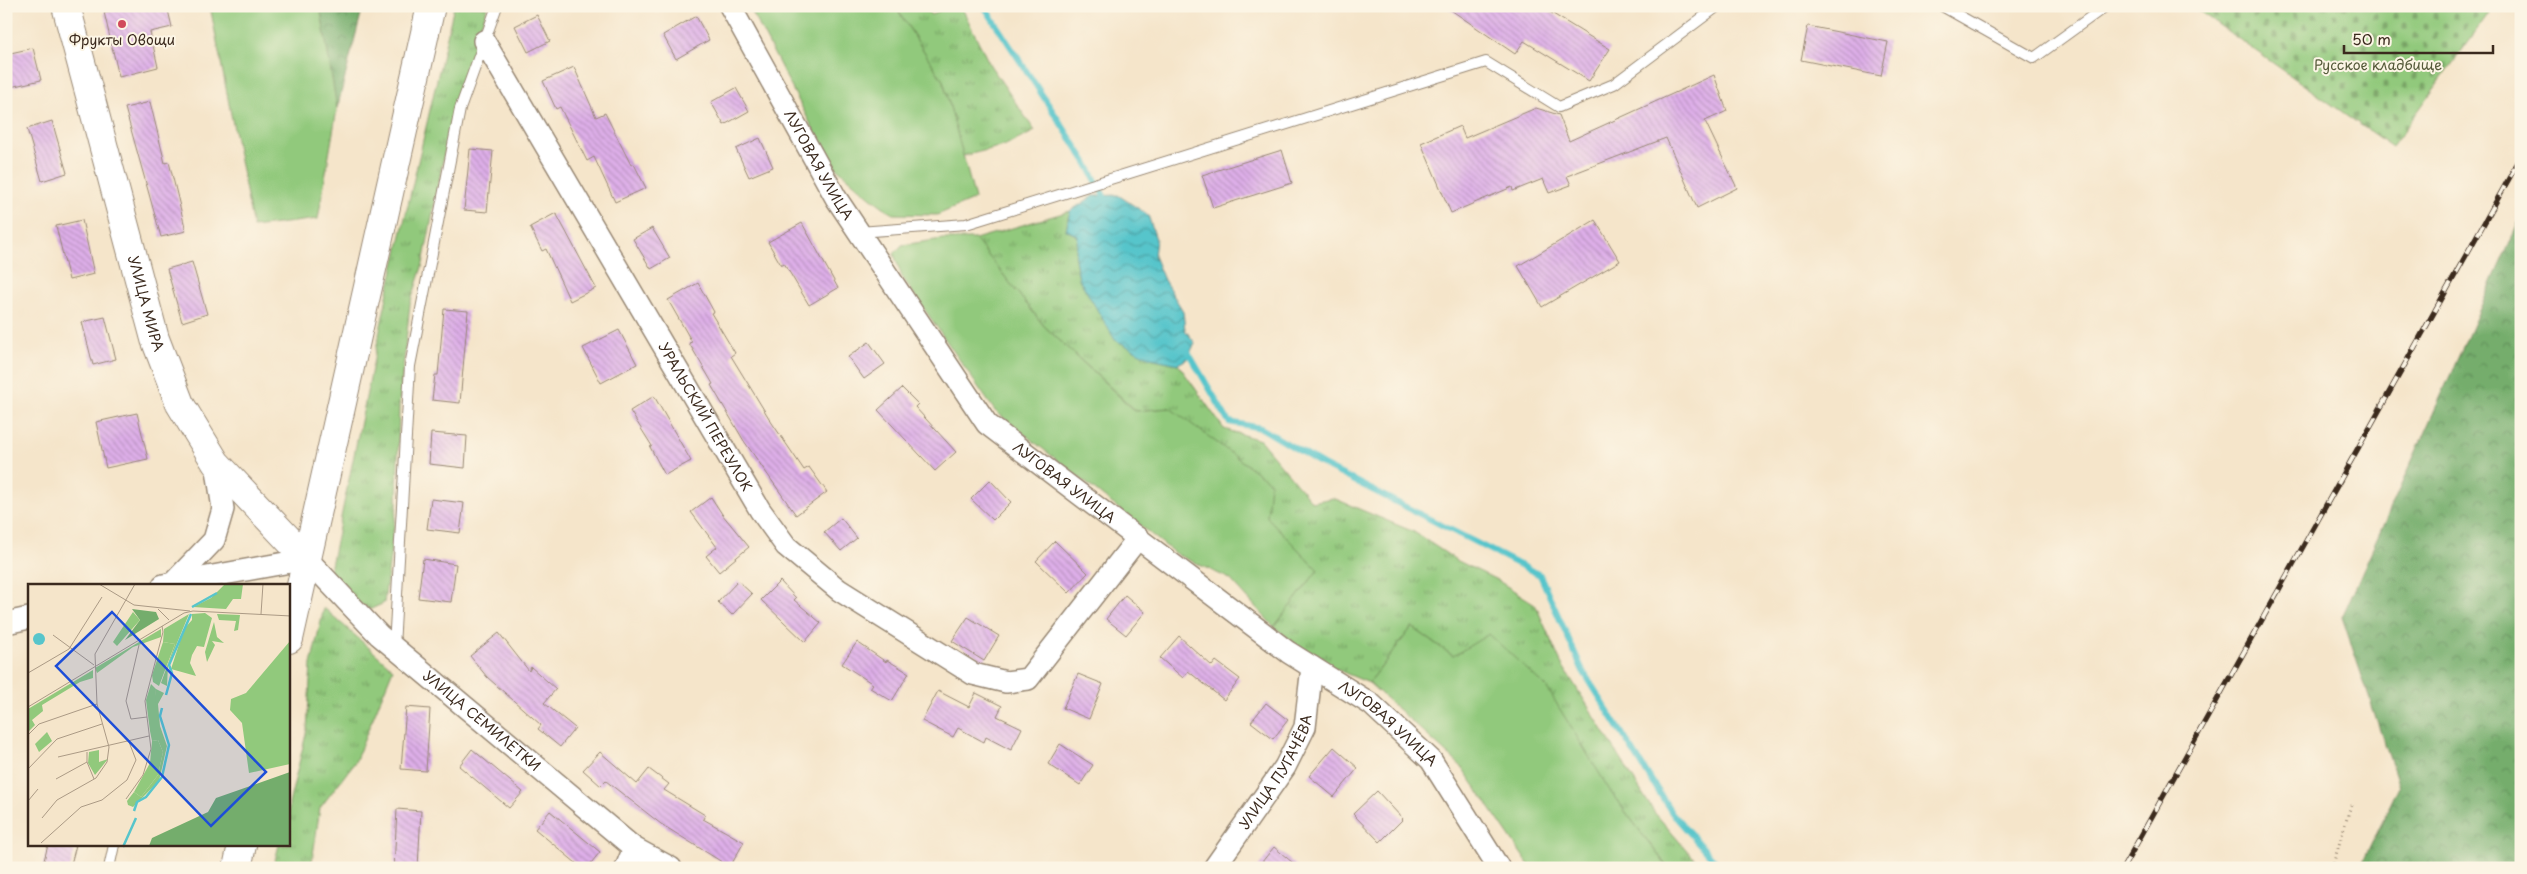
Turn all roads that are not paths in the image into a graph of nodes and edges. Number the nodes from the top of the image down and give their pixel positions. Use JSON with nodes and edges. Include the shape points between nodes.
{"nodes":[{"id":1,"x":66,"y":6,"type":"edge"},
{"id":2,"x":431,"y":6,"type":"edge"},
{"id":3,"x":497,"y":6,"type":"edge"},
{"id":4,"x":730,"y":6,"type":"edge"},
{"id":5,"x":1718,"y":6,"type":"edge"},
{"id":6,"x":1942,"y":6,"type":"edge"},
{"id":7,"x":2106,"y":6,"type":"edge"},
{"id":8,"x":484,"y":41,"type":"junction"},
{"id":9,"x":859,"y":232,"type":"junction"},
{"id":10,"x":216,"y":463,"type":"junction"},
{"id":11,"x":1138,"y":538,"type":"junction"},
{"id":12,"x":307,"y":559,"type":"junction"},
{"id":13,"x":169,"y":584,"type":"edge"},
{"id":14,"x":28,"y":618,"type":"edge"},
{"id":15,"x":6,"y":623,"type":"edge"},
{"id":16,"x":290,"y":635,"type":"edge"},
{"id":17,"x":394,"y":648,"type":"junction"},
{"id":18,"x":1312,"y":667,"type":"junction"},
{"id":19,"x":114,"y":846,"type":"edge"},
{"id":20,"x":242,"y":846,"type":"edge"},
{"id":21,"x":634,"y":848,"type":"junction"},
{"id":22,"x":109,"y":868,"type":"edge"},
{"id":23,"x":237,"y":868,"type":"edge"},
{"id":24,"x":626,"y":868,"type":"edge"},
{"id":25,"x":671,"y":868,"type":"edge"},
{"id":26,"x":1214,"y":868,"type":"edge"},
{"id":27,"x":1499,"y":868,"type":"edge"}],
"edges":[{"from":1,"to":10,"type":"main road","name":"УЛИЦА МИРА","via":[[155,339],[180,404]]},
{"from":2,"to":12,"type":"main road"},
{"from":3,"to":8,"type":"lane"},
{"from":4,"to":9,"type":"street","name":"ЛУГОВАЯ УЛИЦА","via":[[836,198]]},
{"from":5,"to":9,"type":"lane","via":[[1614,84],[1559,106],[1486,62],[966,224]]},
{"from":6,"to":7,"type":"lane","via":[[2034,58]]},
{"from":8,"to":11,"type":"street","name":"УРАЛЬСКИЙ ПЕРЕУЛОК","via":[[760,510],[786,546],[839,590],[973,674],[1006,682],[1028,679]]},
{"from":8,"to":17,"type":"lane","via":[[460,109],[410,366]]},
{"from":9,"to":11,"type":"street","name":"ЛУГОВАЯ УЛИЦА","via":[[987,424]]},
{"from":10,"to":12,"type":"main road","name":"УЛИЦА МИРА"},
{"from":10,"to":13,"type":"street","via":[[224,509],[214,540]]},
{"from":11,"to":18,"type":"street","name":"ЛУГОВАЯ УЛИЦА"},
{"from":12,"to":13,"type":"street"},
{"from":12,"to":16,"type":"main road"},
{"from":12,"to":17,"type":"street","name":"УЛИЦА СЕМИЛЕТКИ"},
{"from":14,"to":15,"type":"street"},
{"from":17,"to":21,"type":"street","name":"УЛИЦА СЕМИЛЕТКИ"},
{"from":18,"to":26,"type":"street","name":"УЛИЦА ПУГАЧЁВА","via":[[1306,727],[1285,767]]},
{"from":18,"to":27,"type":"street","name":"ЛУГОВАЯ УЛИЦА","via":[[1371,704],[1431,760]]},
{"from":19,"to":22,"type":"lane"},
{"from":20,"to":23,"type":"main road"},
{"from":21,"to":24,"type":"street"},
{"from":21,"to":25,"type":"street","name":"УЛИЦА СЕМИЛЕТКИ"}]}
